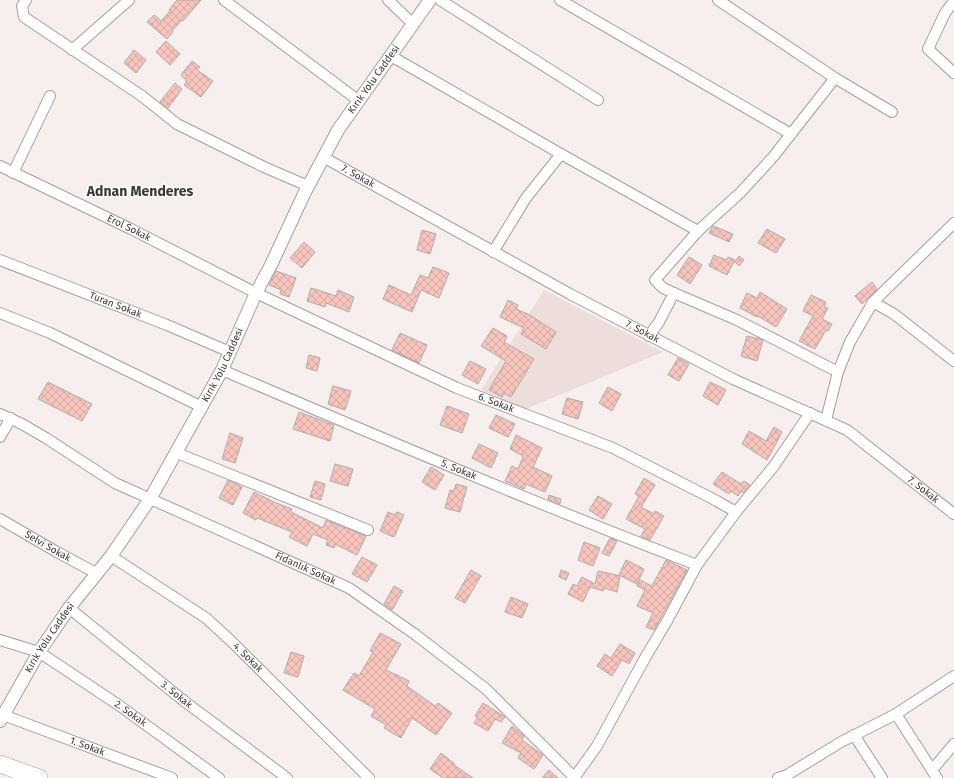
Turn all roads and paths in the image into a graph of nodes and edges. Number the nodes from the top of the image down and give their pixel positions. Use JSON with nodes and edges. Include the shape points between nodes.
{"nodes":[{"id":1,"x":26,"y":0,"type":"edge"},
{"id":2,"x":129,"y":0,"type":"edge"},
{"id":3,"x":224,"y":0,"type":"edge"},
{"id":4,"x":388,"y":0,"type":"edge"},
{"id":5,"x":430,"y":0,"type":"edge"},
{"id":6,"x":440,"y":0,"type":"edge"},
{"id":7,"x":560,"y":0,"type":"edge"},
{"id":8,"x":718,"y":0,"type":"edge"},
{"id":9,"x":954,"y":1,"type":"edge"},
{"id":10,"x":413,"y":24,"type":"junction"},
{"id":11,"x":72,"y":50,"type":"junction"},
{"id":12,"x":391,"y":56,"type":"junction"},
{"id":13,"x":954,"y":73,"type":"edge"},
{"id":14,"x":835,"y":78,"type":"junction"},
{"id":15,"x":50,"y":96,"type":"dead end"},
{"id":16,"x":598,"y":100,"type":"dead end"},
{"id":17,"x":359,"y":101,"type":"junction"},
{"id":18,"x":892,"y":112,"type":"dead end"},
{"id":19,"x":792,"y":134,"type":"junction"},
{"id":20,"x":561,"y":154,"type":"junction"},
{"id":21,"x":323,"y":157,"type":"junction"},
{"id":22,"x":0,"y":166,"type":"edge"},
{"id":23,"x":13,"y":173,"type":"junction"},
{"id":24,"x":308,"y":186,"type":"junction"},
{"id":25,"x":954,"y":223,"type":"edge"},
{"id":26,"x":698,"y":231,"type":"junction"},
{"id":27,"x":493,"y":252,"type":"junction"},
{"id":28,"x":0,"y":260,"type":"edge"},
{"id":29,"x":674,"y":293,"type":"junction"},
{"id":30,"x":256,"y":294,"type":"junction"},
{"id":31,"x":873,"y":302,"type":"junction"},
{"id":32,"x":0,"y":312,"type":"edge"},
{"id":33,"x":649,"y":336,"type":"junction"},
{"id":34,"x":230,"y":352,"type":"junction"},
{"id":35,"x":954,"y":361,"type":"edge"},
{"id":36,"x":222,"y":370,"type":"junction"},
{"id":37,"x":838,"y":372,"type":"junction"},
{"id":38,"x":202,"y":407,"type":"junction"},
{"id":39,"x":810,"y":413,"type":"junction"},
{"id":40,"x":0,"y":414,"type":"edge"},
{"id":41,"x":11,"y":418,"type":"junction"},
{"id":42,"x":826,"y":420,"type":"junction"},
{"id":43,"x":0,"y":438,"type":"edge"},
{"id":44,"x":177,"y":453,"type":"junction"},
{"id":45,"x":150,"y":499,"type":"junction"},
{"id":46,"x":736,"y":512,"type":"junction"},
{"id":47,"x":954,"y":514,"type":"edge"},
{"id":48,"x":0,"y":519,"type":"edge"},
{"id":49,"x":368,"y":530,"type":"dead end"},
{"id":50,"x":111,"y":556,"type":"junction"},
{"id":51,"x":696,"y":565,"type":"junction"},
{"id":52,"x":96,"y":573,"type":"junction"},
{"id":53,"x":69,"y":608,"type":"junction"},
{"id":54,"x":0,"y":640,"type":"edge"},
{"id":55,"x":39,"y":652,"type":"junction"},
{"id":56,"x":954,"y":676,"type":"edge"},
{"id":57,"x":896,"y":714,"type":"junction"},
{"id":58,"x":1,"y":718,"type":"edge"},
{"id":59,"x":854,"y":735,"type":"junction"},
{"id":60,"x":954,"y":744,"type":"edge"},
{"id":61,"x":0,"y":764,"type":"edge"},
{"id":62,"x":934,"y":774,"type":"edge"},
{"id":63,"x":785,"y":777,"type":"edge"},
{"id":64,"x":39,"y":778,"type":"edge"},
{"id":65,"x":172,"y":778,"type":"edge"},
{"id":66,"x":219,"y":778,"type":"edge"},
{"id":67,"x":288,"y":778,"type":"edge"},
{"id":68,"x":369,"y":778,"type":"edge"},
{"id":69,"x":574,"y":778,"type":"edge"},
{"id":70,"x":882,"y":778,"type":"edge"}],
"edges":[{"from":1,"to":11,"type":"street","via":[[22,6],[24,17]]},
{"from":2,"to":11,"type":"street"},
{"from":3,"to":17,"type":"street"},
{"from":4,"to":10,"type":"street"},
{"from":5,"to":10,"type":"street","name":"Kırık Yolu Caddesi"},
{"from":6,"to":16,"type":"street"},
{"from":7,"to":19,"type":"street"},
{"from":8,"to":14,"type":"street"},
{"from":9,"to":13,"type":"street","via":[[945,13],[928,49]]},
{"from":10,"to":12,"type":"street","name":"Kırık Yolu Caddesi"},
{"from":11,"to":24,"type":"street","via":[[142,96],[177,124]]},
{"from":12,"to":17,"type":"street","name":"Kırık Yolu Caddesi"},
{"from":12,"to":20,"type":"street"},
{"from":14,"to":18,"type":"street"},
{"from":14,"to":19,"type":"street"},
{"from":15,"to":23,"type":"street"},
{"from":17,"to":21,"type":"street","name":"Kırık Yolu Caddesi"},
{"from":19,"to":26,"type":"street","via":[[741,192]]},
{"from":20,"to":26,"type":"street"},
{"from":20,"to":27,"type":"street","via":[[523,203]]},
{"from":21,"to":24,"type":"street","name":"Kırık Yolu Caddesi"},
{"from":21,"to":27,"type":"street","name":"7. Sokak"},
{"from":22,"to":23,"type":"street","name":"Erol Sokak"},
{"from":23,"to":30,"type":"street","name":"Erol Sokak","via":[[130,229]]},
{"from":24,"to":30,"type":"street","name":"Kırık Yolu Caddesi"},
{"from":25,"to":31,"type":"street"},
{"from":26,"to":29,"type":"street","via":[[655,280],[663,288]]},
{"from":27,"to":33,"type":"street","name":"7. Sokak"},
{"from":28,"to":34,"type":"street","name":"Turan Sokak"},
{"from":29,"to":33,"type":"street"},
{"from":29,"to":37,"type":"street","via":[[736,320]]},
{"from":30,"to":34,"type":"street","name":"Kırık Yolu Caddesi"},
{"from":30,"to":46,"type":"street","name":"6. Sokak","via":[[457,388],[613,448]]},
{"from":31,"to":35,"type":"street","via":[[894,314]]},
{"from":31,"to":37,"type":"street","via":[[850,342]]},
{"from":32,"to":38,"type":"street","via":[[50,333]]},
{"from":33,"to":39,"type":"street","name":"7. Sokak","via":[[733,379]]},
{"from":34,"to":36,"type":"street","name":"Kırık Yolu Caddesi"},
{"from":36,"to":38,"type":"street","name":"Kırık Yolu Caddesi"},
{"from":36,"to":51,"type":"street","name":"5. Sokak","via":[[598,528]]},
{"from":37,"to":42,"type":"street"},
{"from":38,"to":44,"type":"street","name":"Kırık Yolu Caddesi"},
{"from":39,"to":42,"type":"street","name":"7. Sokak"},
{"from":39,"to":46,"type":"street","via":[[774,466]]},
{"from":40,"to":41,"type":"street","name":"Fidanlık Sokak"},
{"from":41,"to":43,"type":"street"},
{"from":41,"to":45,"type":"street","name":"Fidanlık Sokak","via":[[115,483]]},
{"from":42,"to":47,"type":"street","name":"7. Sokak","via":[[847,430]]},
{"from":44,"to":45,"type":"street","name":"Kırık Yolu Caddesi"},
{"from":44,"to":49,"type":"street"},
{"from":45,"to":50,"type":"street","name":"Kırık Yolu Caddesi"},
{"from":45,"to":69,"type":"street","name":"Fidanlık Sokak","via":[[349,588],[486,689]]},
{"from":46,"to":51,"type":"street"},
{"from":48,"to":52,"type":"street","name":"Selvi Sokak"},
{"from":50,"to":52,"type":"street","name":"Kırık Yolu Caddesi"},
{"from":50,"to":68,"type":"street","name":"4. Sokak","via":[[206,618]]},
{"from":51,"to":69,"type":"street","via":[[597,746]]},
{"from":52,"to":53,"type":"street","name":"Kırık Yolu Caddesi"},
{"from":53,"to":55,"type":"street","name":"Kırık Yolu Caddesi"},
{"from":53,"to":67,"type":"street","name":"3. Sokak","via":[[184,701]]},
{"from":54,"to":55,"type":"street","name":"2. Sokak"},
{"from":55,"to":58,"type":"street","name":"Kırık Yolu Caddesi"},
{"from":55,"to":66,"type":"street","name":"2. Sokak","via":[[120,706]]},
{"from":56,"to":57,"type":"street"},
{"from":57,"to":59,"type":"street"},
{"from":57,"to":62,"type":"street"},
{"from":58,"to":65,"type":"street","name":"1. Sokak"},
{"from":59,"to":63,"type":"street"},
{"from":59,"to":70,"type":"street"},
{"from":60,"to":62,"type":"street"},
{"from":61,"to":64,"type":"highway"}]}
